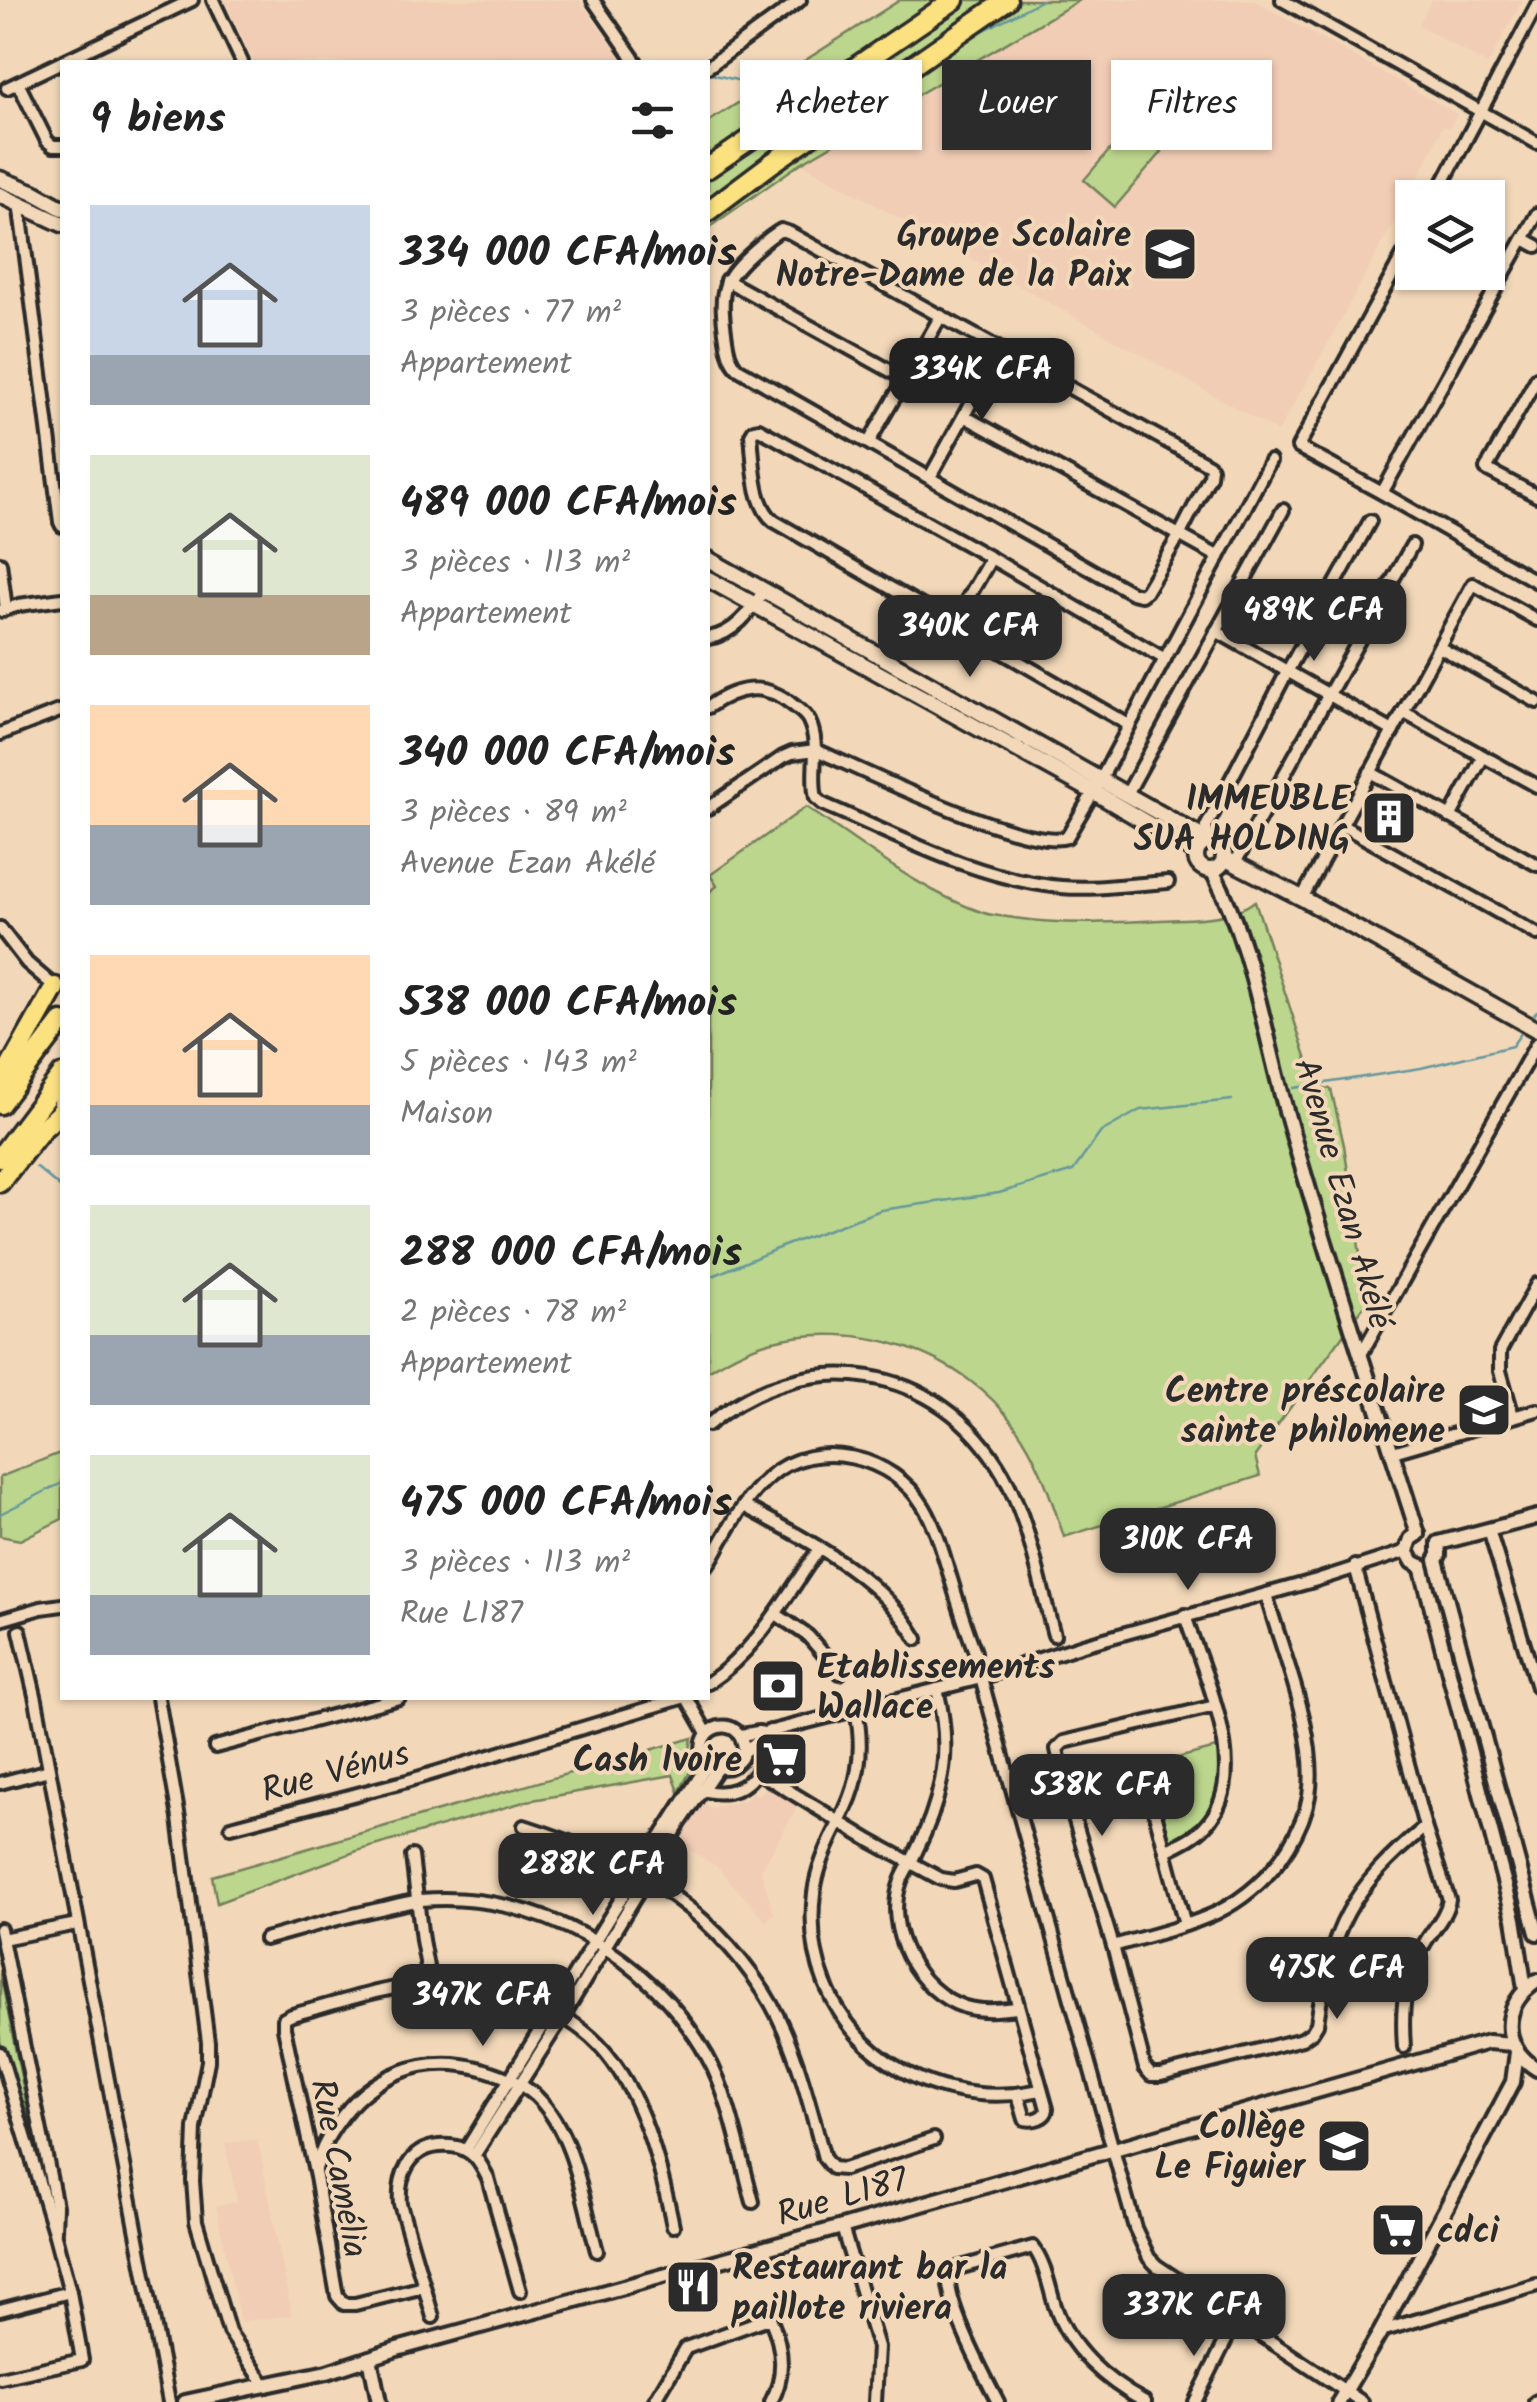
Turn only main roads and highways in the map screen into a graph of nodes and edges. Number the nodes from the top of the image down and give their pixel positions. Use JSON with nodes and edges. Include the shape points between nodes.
{"nodes":[{"id":1,"x":954,"y":0,"type":"edge"},
{"id":2,"x":1007,"y":0,"type":"edge"},
{"id":3,"x":710,"y":167,"type":"edge"},
{"id":4,"x":0,"y":179,"type":"edge"},
{"id":5,"x":0,"y":195,"type":"edge"},
{"id":6,"x":60,"y":207,"type":"edge"},
{"id":7,"x":710,"y":210,"type":"edge"},
{"id":8,"x":60,"y":223,"type":"edge"},
{"id":9,"x":710,"y":560,"type":"edge"},
{"id":10,"x":710,"y":580,"type":"edge"},
{"id":11,"x":1098,"y":786,"type":"junction"},
{"id":12,"x":1210,"y":841,"type":"junction"},
{"id":13,"x":1196,"y":852,"type":"junction"},
{"id":14,"x":1230,"y":861,"type":"junction"},
{"id":15,"x":59,"y":981,"type":"edge"},
{"id":16,"x":60,"y":1025,"type":"edge"},
{"id":17,"x":1537,"y":1030,"type":"edge"},
{"id":18,"x":60,"y":1078,"type":"edge"},
{"id":19,"x":0,"y":1085,"type":"edge"},
{"id":20,"x":0,"y":1104,"type":"edge"},
{"id":21,"x":60,"y":1112,"type":"edge"},
{"id":22,"x":0,"y":1157,"type":"edge"},
{"id":23,"x":0,"y":1182,"type":"edge"}],
"edges":[{"from":1,"to":3,"type":"highway"},
{"from":2,"to":7,"type":"highway"},
{"from":4,"to":6,"type":"main road"},
{"from":5,"to":8,"type":"main road"},
{"from":9,"to":11,"type":"main road"},
{"from":10,"to":11,"type":"main road"},
{"from":11,"to":12,"type":"main road","via":[[1127,794]]},
{"from":11,"to":13,"type":"main road"},
{"from":12,"to":13,"type":"main road"},
{"from":12,"to":14,"type":"main road"},
{"from":13,"to":14,"type":"main road","via":[[1199,865],[1212,870]]},
{"from":14,"to":17,"type":"main road"},
{"from":15,"to":19,"type":"highway"},
{"from":16,"to":20,"type":"highway"},
{"from":18,"to":22,"type":"highway"},
{"from":21,"to":23,"type":"highway"}]}
